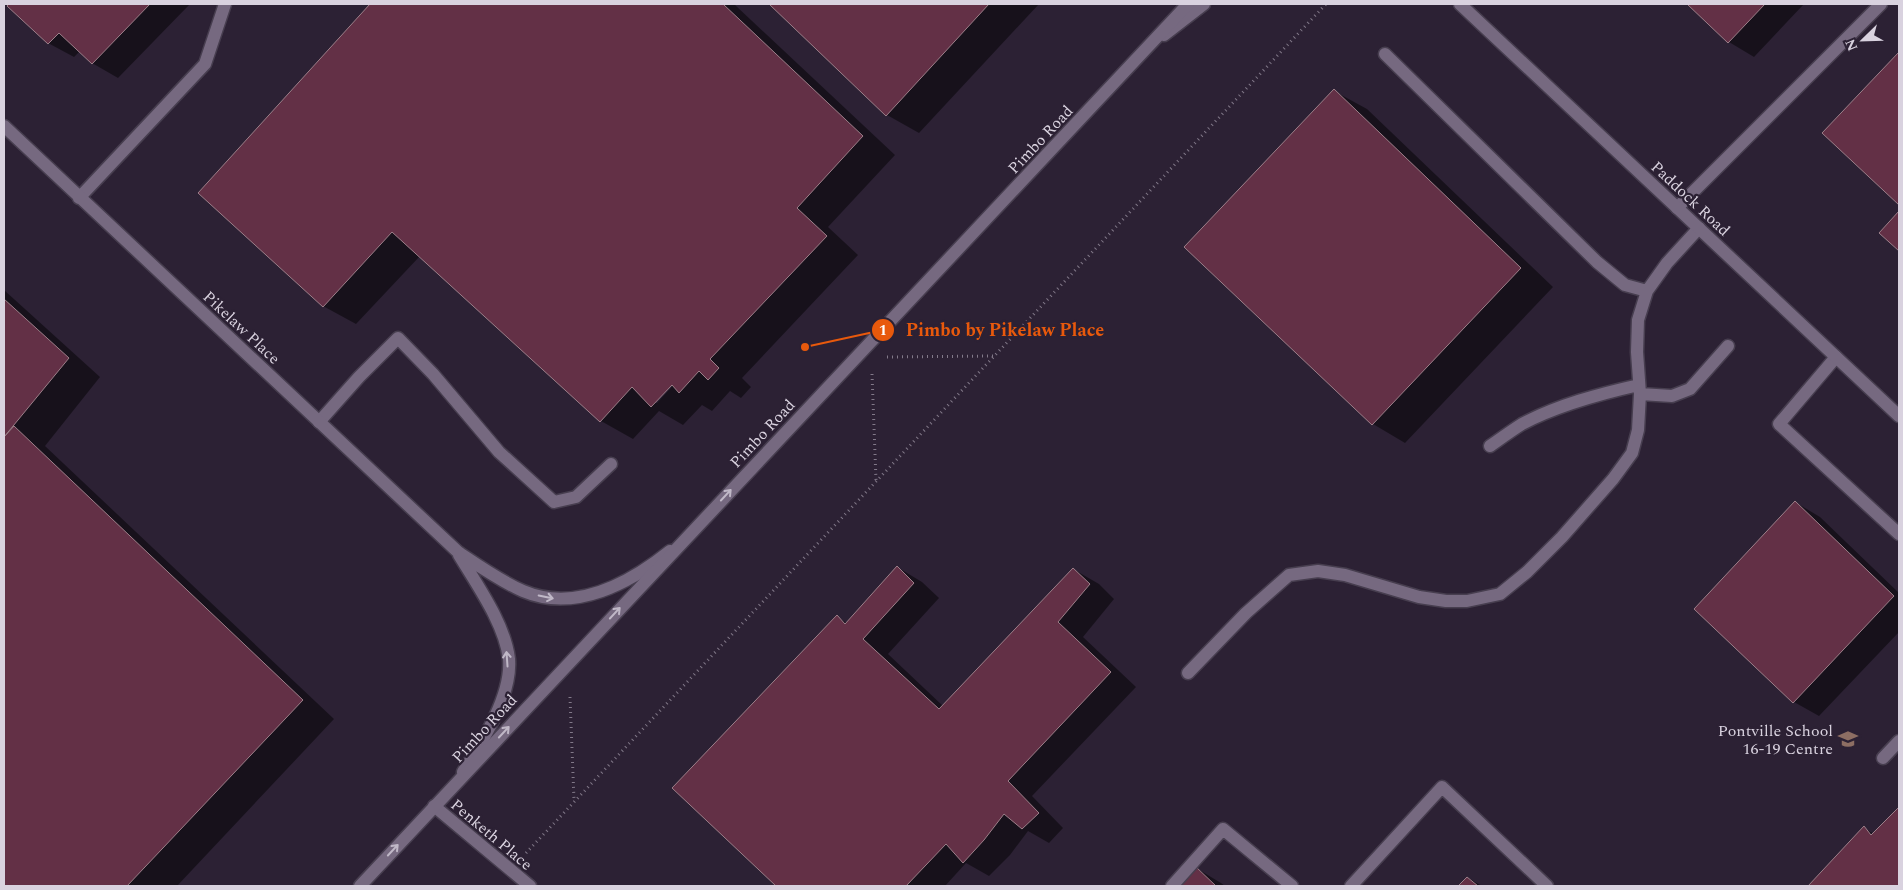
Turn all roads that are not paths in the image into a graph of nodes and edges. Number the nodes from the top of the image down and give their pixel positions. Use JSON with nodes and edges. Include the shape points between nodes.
{"nodes":[{"id":1,"x":225,"y":4,"type":"edge"},
{"id":2,"x":1188,"y":4,"type":"edge"},
{"id":3,"x":1204,"y":4,"type":"edge"},
{"id":4,"x":1460,"y":4,"type":"edge"},
{"id":5,"x":1881,"y":4,"type":"edge"},
{"id":6,"x":1148,"y":47,"type":"junction"},
{"id":7,"x":1384,"y":54,"type":"dead end"},
{"id":8,"x":4,"y":126,"type":"edge"},
{"id":9,"x":79,"y":198,"type":"junction"},
{"id":10,"x":1677,"y":208,"type":"junction"},
{"id":11,"x":1699,"y":228,"type":"junction"},
{"id":12,"x":1647,"y":291,"type":"junction"},
{"id":13,"x":1728,"y":346,"type":"dead end"},
{"id":14,"x":1836,"y":357,"type":"junction"},
{"id":15,"x":1640,"y":389,"type":"junction"},
{"id":16,"x":1899,"y":416,"type":"edge"},
{"id":17,"x":319,"y":422,"type":"junction"},
{"id":18,"x":1490,"y":446,"type":"dead end"},
{"id":19,"x":611,"y":464,"type":"dead end"},
{"id":20,"x":1899,"y":534,"type":"edge"},
{"id":21,"x":687,"y":536,"type":"junction"},
{"id":22,"x":458,"y":552,"type":"junction"},
{"id":23,"x":1188,"y":673,"type":"dead end"},
{"id":24,"x":1899,"y":741,"type":"edge"},
{"id":25,"x":1883,"y":758,"type":"dead end"},
{"id":26,"x":456,"y":782,"type":"junction"},
{"id":27,"x":434,"y":806,"type":"junction"},
{"id":28,"x":360,"y":886,"type":"edge"},
{"id":29,"x":530,"y":886,"type":"edge"},
{"id":30,"x":1172,"y":886,"type":"edge"},
{"id":31,"x":1292,"y":886,"type":"edge"},
{"id":32,"x":1351,"y":886,"type":"edge"},
{"id":33,"x":1547,"y":886,"type":"edge"}],
"edges":[{"from":1,"to":9,"type":"street","via":[[204,64]]},
{"from":2,"to":6,"type":"street","name":"Pimbo Road"},
{"from":3,"to":6,"type":"street"},
{"from":4,"to":10,"type":"street","name":"Paddock Road"},
{"from":5,"to":10,"type":"street"},
{"from":21,"to":6,"type":"street","name":"Pimbo Road","one_way":true},
{"from":7,"to":12,"type":"street","via":[[1597,262],[1625,285]]},
{"from":8,"to":9,"type":"street","name":"Pikelaw Place"},
{"from":9,"to":17,"type":"street","name":"Pikelaw Place"},
{"from":10,"to":11,"type":"street","name":"Paddock Road"},
{"from":11,"to":12,"type":"street"},
{"from":11,"to":14,"type":"street","name":"Paddock Road"},
{"from":12,"to":15,"type":"street","via":[[1638,320]]},
{"from":13,"to":15,"type":"street","via":[[1690,389],[1672,396]]},
{"from":14,"to":16,"type":"street","name":"Paddock Road"},
{"from":14,"to":20,"type":"street","via":[[1779,424]]},
{"from":15,"to":18,"type":"street","via":[[1605,392],[1565,405],[1522,424]]},
{"from":15,"to":23,"type":"street","via":[[1638,430],[1632,454],[1562,537],[1500,594],[1467,601],[1446,601],[1419,597],[1345,575],[1318,571],[1289,575],[1246,613]]},
{"from":17,"to":19,"type":"street","via":[[398,338],[499,452],[554,502],[576,496]]},
{"from":17,"to":22,"type":"street","name":"Pikelaw Place"},
{"from":22,"to":21,"type":"street","name":"Pikelaw Place","one_way":true,"via":[[525,592],[550,599],[575,598],[622,583]]},
{"from":26,"to":21,"type":"street","name":"Pimbo Road","one_way":true},
{"from":26,"to":22,"type":"street","name":"Pikelaw Place","one_way":true,"via":[[494,718],[506,687],[509,660],[495,618]]},
{"from":24,"to":25,"type":"street"},
{"from":26,"to":27,"type":"street","name":"Pimbo Road"},
{"from":28,"to":27,"type":"street","name":"Pimbo Road","one_way":true},
{"from":27,"to":29,"type":"street","name":"Penketh Place"},
{"from":30,"to":31,"type":"street","via":[[1223,829]]},
{"from":32,"to":33,"type":"street","via":[[1442,787]]}]}
